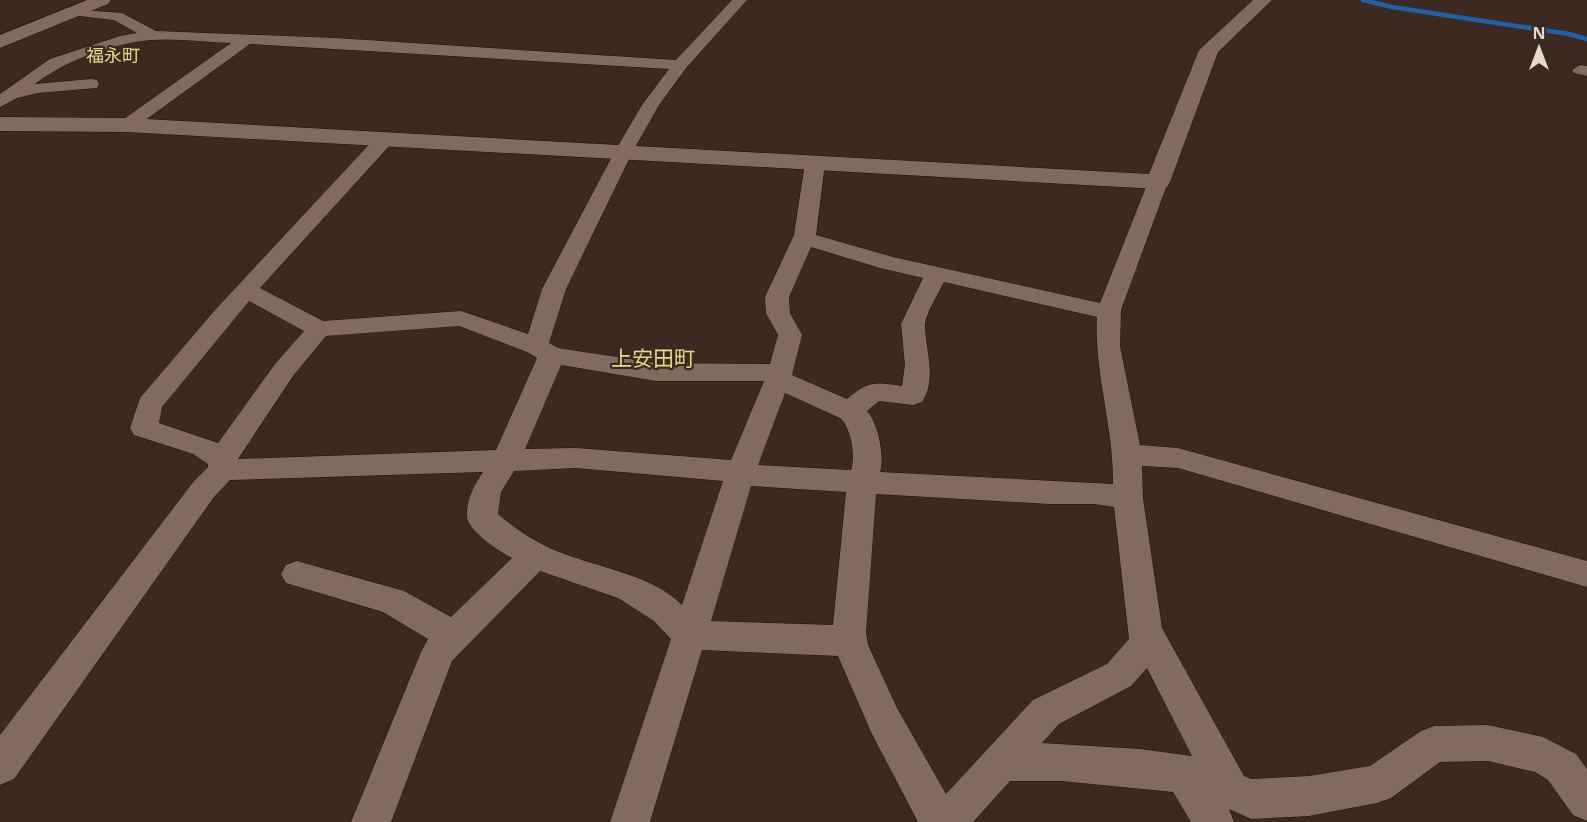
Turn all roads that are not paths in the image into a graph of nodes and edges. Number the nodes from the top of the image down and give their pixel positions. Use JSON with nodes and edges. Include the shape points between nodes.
{"nodes":[{"id":1,"x":102,"y":0,"type":"edge"},
{"id":2,"x":740,"y":0,"type":"edge"},
{"id":3,"x":1263,"y":0,"type":"edge"},
{"id":4,"x":75,"y":12,"type":"junction"},
{"id":5,"x":207,"y":21,"type":"dead end"},
{"id":6,"x":351,"y":28,"type":"dead end"},
{"id":7,"x":153,"y":35,"type":"junction"},
{"id":8,"x":5,"y":37,"type":"edge"},
{"id":9,"x":180,"y":37,"type":"junction"},
{"id":10,"x":245,"y":40,"type":"junction"},
{"id":11,"x":335,"y":43,"type":"junction"},
{"id":12,"x":680,"y":65,"type":"junction"},
{"id":13,"x":85,"y":79,"type":"dead end"},
{"id":14,"x":5,"y":98,"type":"edge"},
{"id":15,"x":0,"y":124,"type":"edge"},
{"id":16,"x":127,"y":125,"type":"junction"},
{"id":17,"x":384,"y":140,"type":"junction"},
{"id":18,"x":624,"y":151,"type":"junction"},
{"id":19,"x":815,"y":163,"type":"junction"},
{"id":20,"x":1158,"y":182,"type":"junction"},
{"id":21,"x":804,"y":238,"type":"junction"},
{"id":22,"x":936,"y":274,"type":"junction"},
{"id":23,"x":246,"y":290,"type":"junction"},
{"id":24,"x":1109,"y":312,"type":"junction"},
{"id":25,"x":319,"y":329,"type":"junction"},
{"id":26,"x":544,"y":351,"type":"junction"},
{"id":27,"x":778,"y":376,"type":"junction"},
{"id":28,"x":850,"y":411,"type":"junction"},
{"id":29,"x":1128,"y":454,"type":"junction"},
{"id":30,"x":505,"y":462,"type":"junction"},
{"id":31,"x":221,"y":465,"type":"junction"},
{"id":32,"x":740,"y":475,"type":"junction"},
{"id":33,"x":862,"y":482,"type":"junction"},
{"id":34,"x":1128,"y":498,"type":"junction"},
{"id":35,"x":536,"y":555,"type":"junction"},
{"id":36,"x":297,"y":574,"type":"dead end"},
{"id":37,"x":1587,"y":574,"type":"edge"},
{"id":38,"x":1145,"y":630,"type":"junction"},
{"id":39,"x":689,"y":635,"type":"junction"},
{"id":40,"x":454,"y":636,"type":"junction"},
{"id":41,"x":850,"y":641,"type":"junction"},
{"id":42,"x":1002,"y":762,"type":"junction"},
{"id":43,"x":0,"y":766,"type":"edge"},
{"id":44,"x":1587,"y":801,"type":"edge"},
{"id":45,"x":1222,"y":806,"type":"edge"},
{"id":46,"x":371,"y":822,"type":"edge"},
{"id":47,"x":630,"y":822,"type":"edge"},
{"id":48,"x":939,"y":822,"type":"edge"},
{"id":49,"x":947,"y":822,"type":"edge"}],
"edges":[{"from":1,"to":4,"type":"street"},
{"from":2,"to":12,"type":"street"},
{"from":3,"to":20,"type":"street","via":[[1209,50]]},
{"from":4,"to":7,"type":"street","via":[[117,16]]},
{"from":4,"to":8,"type":"street"},
{"from":5,"to":9,"type":"street"},
{"from":6,"to":11,"type":"street"},
{"from":7,"to":9,"type":"street"},
{"from":7,"to":14,"type":"street","via":[[125,39],[56,62]]},
{"from":9,"to":10,"type":"street"},
{"from":10,"to":11,"type":"street"},
{"from":10,"to":16,"type":"street"},
{"from":11,"to":12,"type":"street"},
{"from":12,"to":18,"type":"street"},
{"from":13,"to":14,"type":"street"},
{"from":15,"to":16,"type":"street"},
{"from":16,"to":17,"type":"street"},
{"from":17,"to":18,"type":"street"},
{"from":17,"to":23,"type":"street"},
{"from":18,"to":19,"type":"street"},
{"from":18,"to":26,"type":"street","via":[[554,289]]},
{"from":19,"to":20,"type":"street"},
{"from":19,"to":21,"type":"street"},
{"from":20,"to":24,"type":"street"},
{"from":21,"to":22,"type":"street"},
{"from":21,"to":27,"type":"street","via":[[777,297],[778,313],[790,335]]},
{"from":22,"to":24,"type":"street"},
{"from":22,"to":28,"type":"street","via":[[913,324],[918,365],[913,396],[874,391]]},
{"from":23,"to":25,"type":"street"},
{"from":23,"to":31,"type":"street","via":[[149,405],[144,428],[203,447]]},
{"from":24,"to":29,"type":"street","via":[[1108,346]]},
{"from":25,"to":26,"type":"street","via":[[461,318]]},
{"from":25,"to":31,"type":"street","via":[[284,370]]},
{"from":26,"to":27,"type":"street","via":[[656,372]]},
{"from":26,"to":30,"type":"street"},
{"from":27,"to":28,"type":"street"},
{"from":27,"to":32,"type":"street"},
{"from":28,"to":33,"type":"street","via":[[860,420],[866,444],[868,464]]},
{"from":29,"to":34,"type":"street"},
{"from":29,"to":37,"type":"street","via":[[1178,458]]},
{"from":30,"to":31,"type":"street"},
{"from":30,"to":32,"type":"street","via":[[576,458],[731,471]]},
{"from":30,"to":35,"type":"street","via":[[486,490],[482,518],[510,543]]},
{"from":31,"to":43,"type":"street"},
{"from":32,"to":33,"type":"street"},
{"from":32,"to":39,"type":"street"},
{"from":33,"to":34,"type":"street","via":[[1095,493]]},
{"from":33,"to":41,"type":"street"},
{"from":34,"to":38,"type":"street"},
{"from":35,"to":39,"type":"street","via":[[628,588],[666,610]]},
{"from":35,"to":40,"type":"street"},
{"from":36,"to":40,"type":"street","via":[[392,600]]},
{"from":38,"to":42,"type":"street","via":[[1147,644],[1119,675],[1046,712]]},
{"from":38,"to":45,"type":"street"},
{"from":39,"to":41,"type":"street"},
{"from":39,"to":47,"type":"street"},
{"from":40,"to":46,"type":"street","via":[[438,652]]},
{"from":41,"to":48,"type":"street","via":[[884,720]]},
{"from":42,"to":45,"type":"street","via":[[1061,762],[1185,775]]},
{"from":42,"to":49,"type":"street"},
{"from":44,"to":45,"type":"street","via":[[1562,767],[1543,755],[1488,743],[1434,744],[1377,784]]}]}
